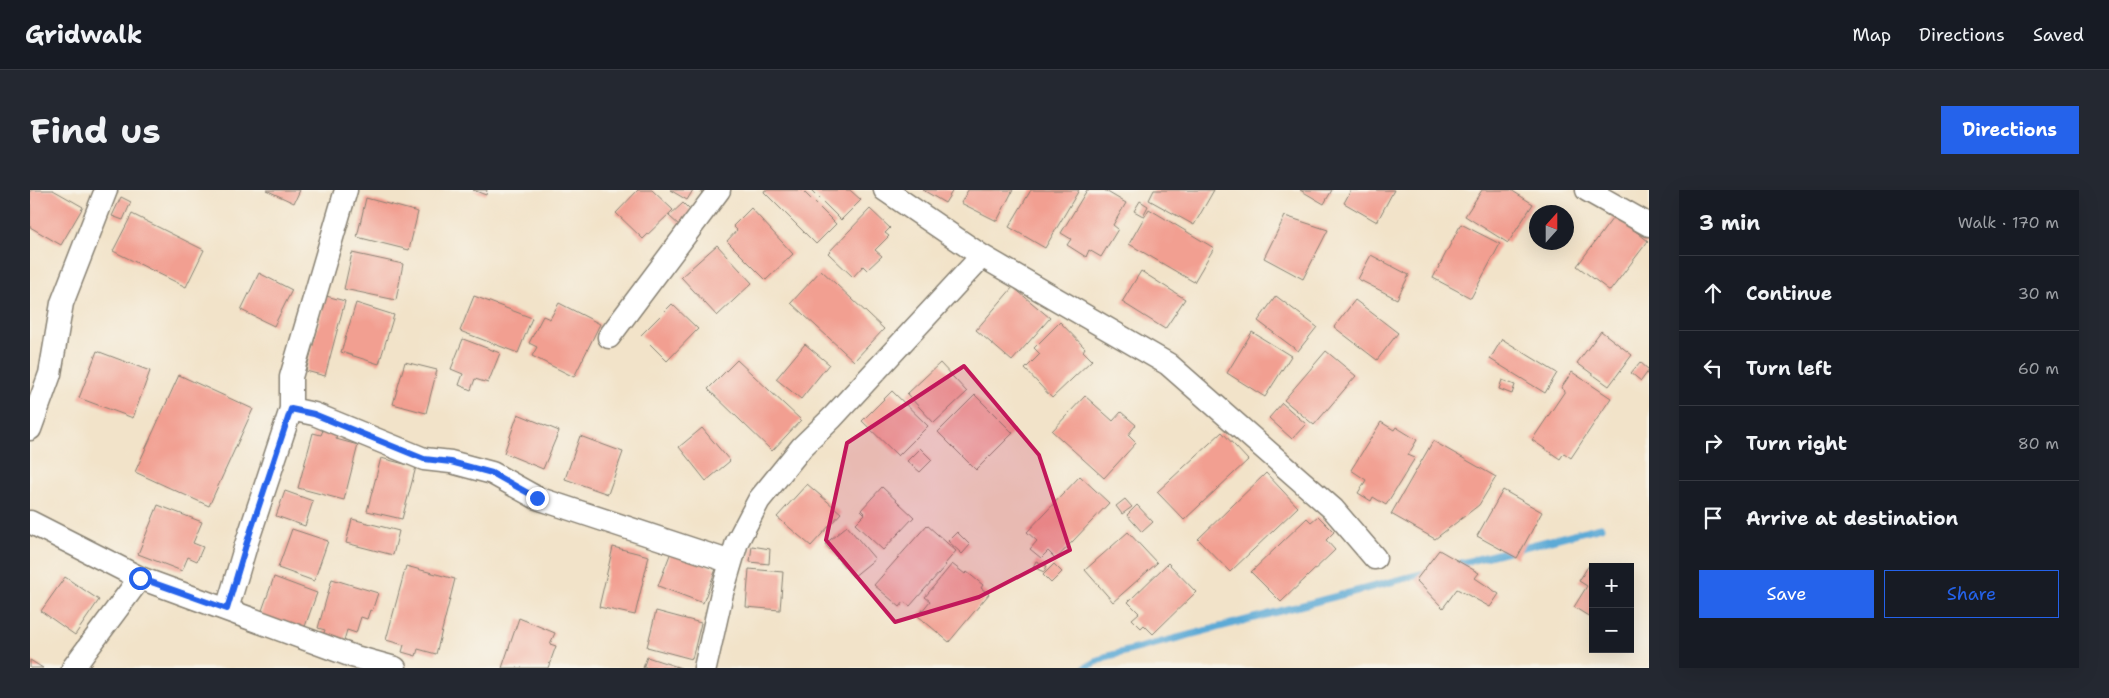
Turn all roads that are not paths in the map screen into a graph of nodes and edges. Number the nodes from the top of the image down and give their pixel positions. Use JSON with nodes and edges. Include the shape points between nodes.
{"nodes":[{"id":1,"x":106,"y":190,"type":"edge"},
{"id":2,"x":346,"y":190,"type":"edge"},
{"id":3,"x":720,"y":190,"type":"edge"},
{"id":4,"x":885,"y":190,"type":"edge"},
{"id":5,"x":1587,"y":190,"type":"edge"},
{"id":6,"x":1649,"y":225,"type":"edge"},
{"id":7,"x":982,"y":256,"type":"junction"},
{"id":8,"x":609,"y":337,"type":"dead end"},
{"id":9,"x":291,"y":409,"type":"junction"},
{"id":10,"x":30,"y":429,"type":"edge"},
{"id":11,"x":30,"y":522,"type":"edge"},
{"id":12,"x":1375,"y":558,"type":"dead end"},
{"id":13,"x":731,"y":562,"type":"junction"},
{"id":14,"x":140,"y":578,"type":"junction"},
{"id":15,"x":227,"y":609,"type":"junction"},
{"id":16,"x":73,"y":668,"type":"edge"},
{"id":17,"x":395,"y":668,"type":"edge"},
{"id":18,"x":705,"y":668,"type":"edge"}],
"edges":[{"from":1,"to":10,"type":"street","via":[[62,303],[50,374]]},
{"from":2,"to":9,"type":"street","via":[[291,377]]},
{"from":3,"to":8,"type":"street"},
{"from":4,"to":7,"type":"street"},
{"from":5,"to":6,"type":"street"},
{"from":7,"to":12,"type":"street","via":[[1168,364],[1332,509]]},
{"from":7,"to":13,"type":"street","via":[[832,418],[802,446],[759,500],[737,542]]},
{"from":9,"to":13,"type":"street","via":[[314,414],[424,459],[451,462],[492,473],[537,498]]},
{"from":9,"to":15,"type":"street"},
{"from":11,"to":14,"type":"street"},
{"from":13,"to":18,"type":"street"},
{"from":14,"to":15,"type":"street"},
{"from":14,"to":16,"type":"street"},
{"from":15,"to":17,"type":"street","via":[[352,656]]}]}
